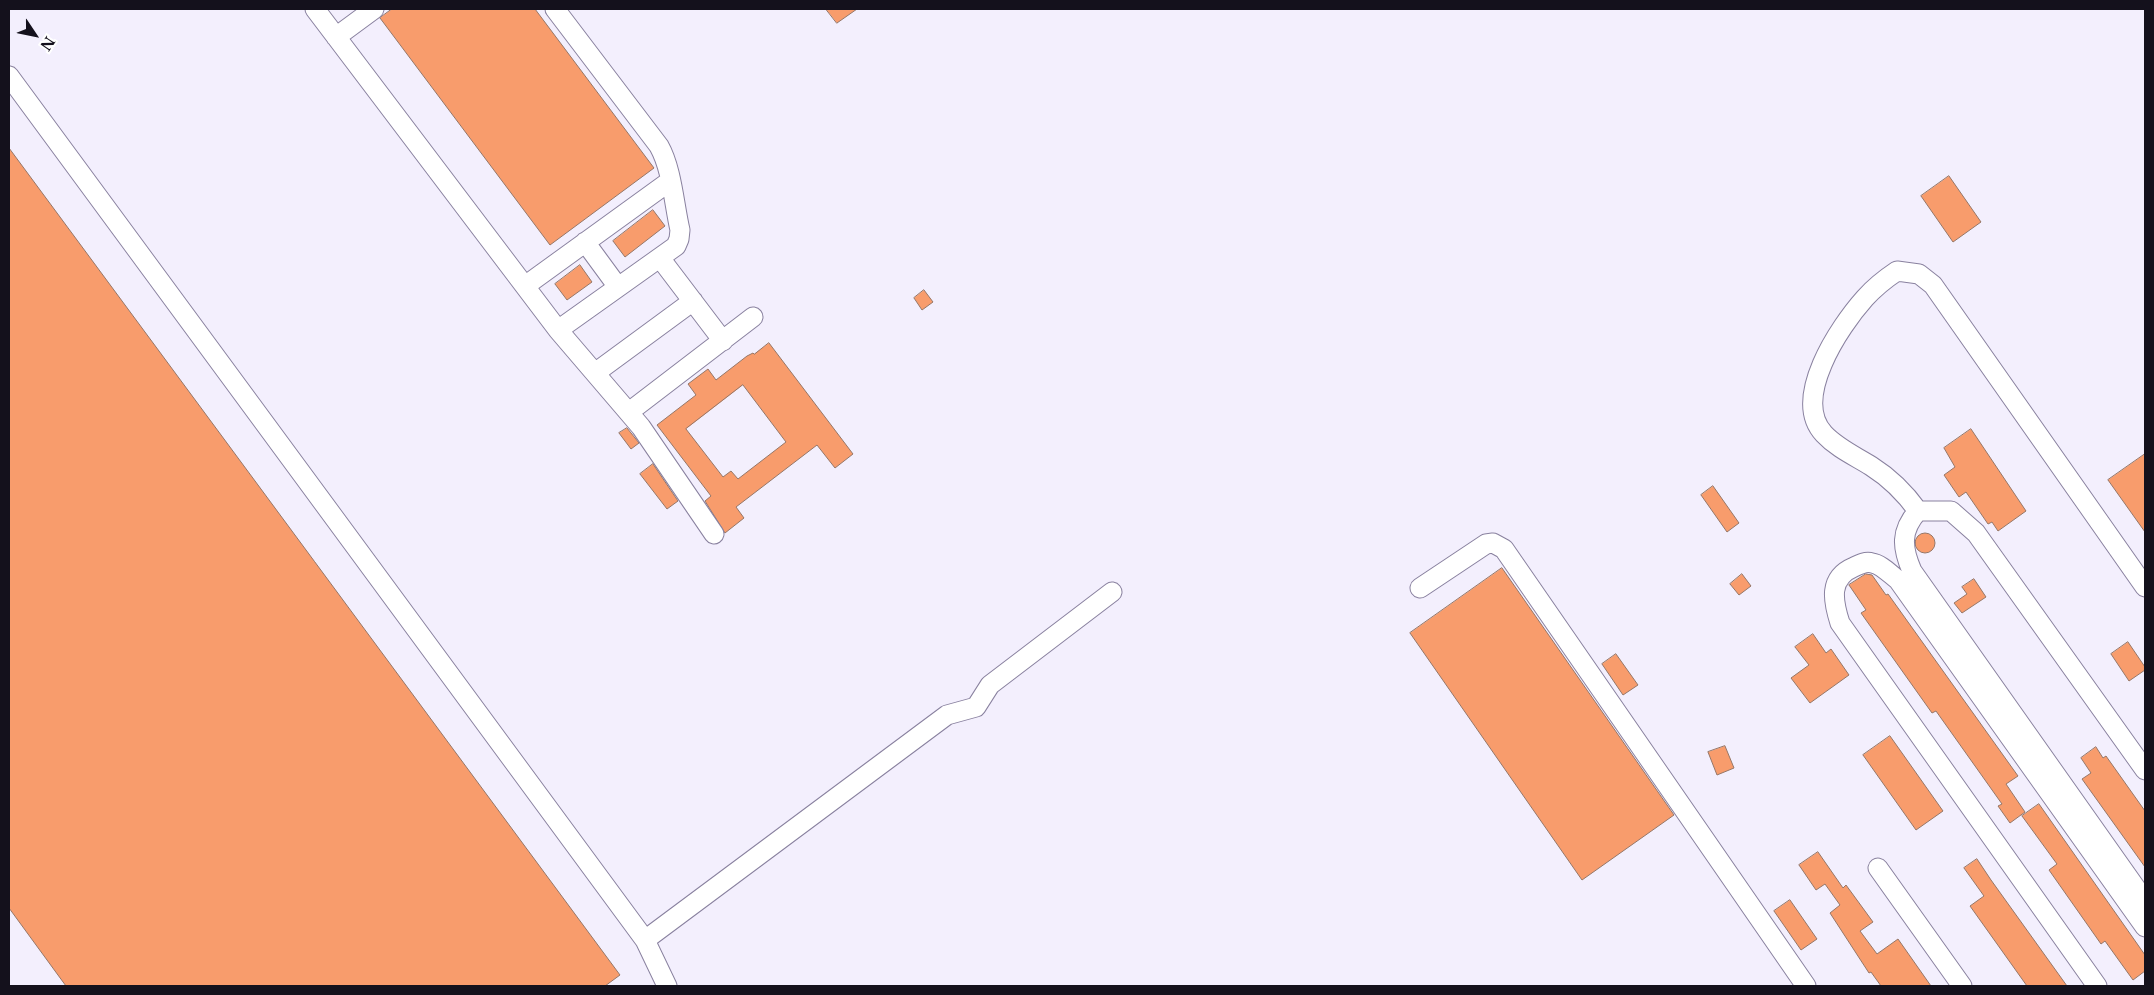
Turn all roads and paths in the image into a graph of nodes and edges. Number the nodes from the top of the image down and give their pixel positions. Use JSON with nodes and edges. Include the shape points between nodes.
{"nodes":[{"id":1,"x":315,"y":9,"type":"edge"},
{"id":2,"x":555,"y":9,"type":"edge"},
{"id":3,"x":371,"y":10,"type":"edge"},
{"id":4,"x":336,"y":37,"type":"junction"},
{"id":5,"x":9,"y":76,"type":"edge"},
{"id":6,"x":670,"y":181,"type":"junction"},
{"id":7,"x":585,"y":242,"type":"junction"},
{"id":8,"x":660,"y":258,"type":"junction"},
{"id":9,"x":525,"y":286,"type":"junction"},
{"id":10,"x":618,"y":287,"type":"junction"},
{"id":11,"x":693,"y":301,"type":"junction"},
{"id":12,"x":753,"y":317,"type":"dead end"},
{"id":13,"x":558,"y":330,"type":"junction"},
{"id":14,"x":723,"y":341,"type":"junction"},
{"id":15,"x":595,"y":373,"type":"junction"},
{"id":16,"x":629,"y":412,"type":"junction"},
{"id":17,"x":1918,"y":511,"type":"junction"},
{"id":18,"x":714,"y":534,"type":"dead end"},
{"id":19,"x":2145,"y":587,"type":"edge"},
{"id":20,"x":1420,"y":588,"type":"dead end"},
{"id":21,"x":1112,"y":592,"type":"dead end"},
{"id":22,"x":2145,"y":770,"type":"edge"},
{"id":23,"x":1878,"y":868,"type":"dead end"},
{"id":24,"x":2145,"y":901,"type":"edge"},
{"id":25,"x":2145,"y":927,"type":"edge"},
{"id":26,"x":645,"y":940,"type":"junction"},
{"id":27,"x":667,"y":986,"type":"edge"},
{"id":28,"x":1806,"y":986,"type":"edge"},
{"id":29,"x":1962,"y":986,"type":"edge"},
{"id":30,"x":2097,"y":986,"type":"edge"}],
"edges":[{"from":1,"to":4,"type":"lane"},
{"from":2,"to":6,"type":"lane","via":[[659,146],[665,156]]},
{"from":3,"to":4,"type":"lane"},
{"from":4,"to":9,"type":"lane"},
{"from":5,"to":26,"type":"lane"},
{"from":6,"to":7,"type":"lane"},
{"from":6,"to":8,"type":"lane","via":[[679,239],[676,246]]},
{"from":7,"to":9,"type":"lane"},
{"from":7,"to":10,"type":"lane"},
{"from":8,"to":10,"type":"lane"},
{"from":8,"to":11,"type":"lane"},
{"from":9,"to":13,"type":"lane"},
{"from":10,"to":13,"type":"lane"},
{"from":11,"to":14,"type":"lane"},
{"from":11,"to":15,"type":"lane"},
{"from":12,"to":14,"type":"lane"},
{"from":13,"to":15,"type":"lane"},
{"from":14,"to":16,"type":"lane"},
{"from":15,"to":16,"type":"lane"},
{"from":16,"to":18,"type":"lane"},
{"from":17,"to":19,"type":"lane","via":[[1886,476],[1823,433],[1812,407],[1820,370],[1838,336],[1865,298],[1897,271],[1919,274],[1933,285]]},
{"from":17,"to":22,"type":"lane","via":[[1951,511],[1976,533]]},
{"from":17,"to":24,"type":"lane","via":[[1904,534],[1903,545],[1912,571]]},
{"from":20,"to":28,"type":"lane","via":[[1486,544],[1493,543],[1504,549]]},
{"from":21,"to":26,"type":"lane","via":[[990,685],[976,707],[947,715]]},
{"from":23,"to":29,"type":"lane"},
{"from":25,"to":30,"type":"lane","via":[[1898,580],[1873,562],[1847,570],[1837,580],[1833,592],[1840,623]]},
{"from":26,"to":27,"type":"lane"}]}
